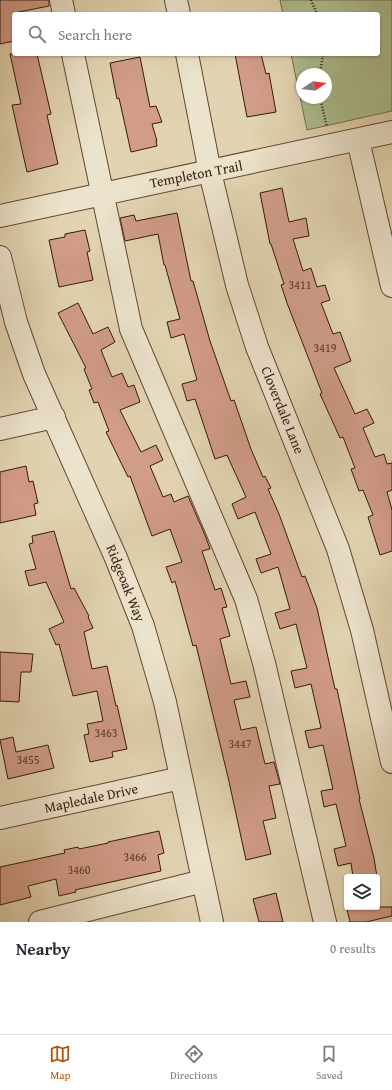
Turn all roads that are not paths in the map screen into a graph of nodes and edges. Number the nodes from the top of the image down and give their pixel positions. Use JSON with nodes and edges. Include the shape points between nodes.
{"nodes":[{"id":1,"x":61,"y":0,"type":"edge"},
{"id":2,"x":176,"y":0,"type":"edge"},
{"id":3,"x":64,"y":12,"type":"edge"},
{"id":4,"x":179,"y":12,"type":"edge"},
{"id":5,"x":73,"y":56,"type":"edge"},
{"id":6,"x":187,"y":56,"type":"edge"},
{"id":7,"x":392,"y":132,"type":"edge"},
{"id":8,"x":358,"y":140,"type":"junction"},
{"id":9,"x":210,"y":172,"type":"junction"},
{"id":10,"x":102,"y":193,"type":"junction"},
{"id":11,"x":0,"y":216,"type":"edge"},
{"id":12,"x":0,"y":257,"type":"edge"},
{"id":13,"x":392,"y":286,"type":"edge"},
{"id":14,"x":8,"y":323,"type":"edge"},
{"id":15,"x":54,"y":417,"type":"junction"},
{"id":16,"x":0,"y":429,"type":"edge"},
{"id":17,"x":392,"y":762,"type":"edge"},
{"id":18,"x":181,"y":778,"type":"junction"},
{"id":19,"x":0,"y":818,"type":"edge"},
{"id":20,"x":203,"y":881,"type":"junction"},
{"id":21,"x":40,"y":922,"type":"edge"},
{"id":22,"x":212,"y":922,"type":"edge"},
{"id":23,"x":325,"y":922,"type":"edge"}],
"edges":[{"from":1,"to":3,"type":"street"},
{"from":2,"to":4,"type":"street"},
{"from":5,"to":10,"type":"street"},
{"from":6,"to":9,"type":"street","name":"Cloverdale Lane"},
{"from":7,"to":8,"type":"street","name":"Templeton Trail"},
{"from":8,"to":9,"type":"street","name":"Templeton Trail"},
{"from":8,"to":13,"type":"street"},
{"from":9,"to":10,"type":"street","name":"Templeton Trail"},
{"from":9,"to":17,"type":"street","name":"Cloverdale Lane","via":[[237,285],[257,347],[338,549],[362,630]]},
{"from":10,"to":11,"type":"street","name":"Templeton Trail"},
{"from":10,"to":23,"type":"street","via":[[131,329],[246,599],[264,662]]},
{"from":12,"to":14,"type":"street","name":"Ridgeoak Way"},
{"from":14,"to":15,"type":"street","name":"Ridgeoak Way"},
{"from":15,"to":16,"type":"street"},
{"from":15,"to":18,"type":"street","name":"Ridgeoak Way","via":[[143,626],[165,702]]},
{"from":18,"to":19,"type":"street","name":"Mapledale Drive"},
{"from":18,"to":20,"type":"street","name":"Ridgeoak Way"},
{"from":20,"to":21,"type":"street"},
{"from":20,"to":22,"type":"street","name":"Ridgeoak Way"}]}
